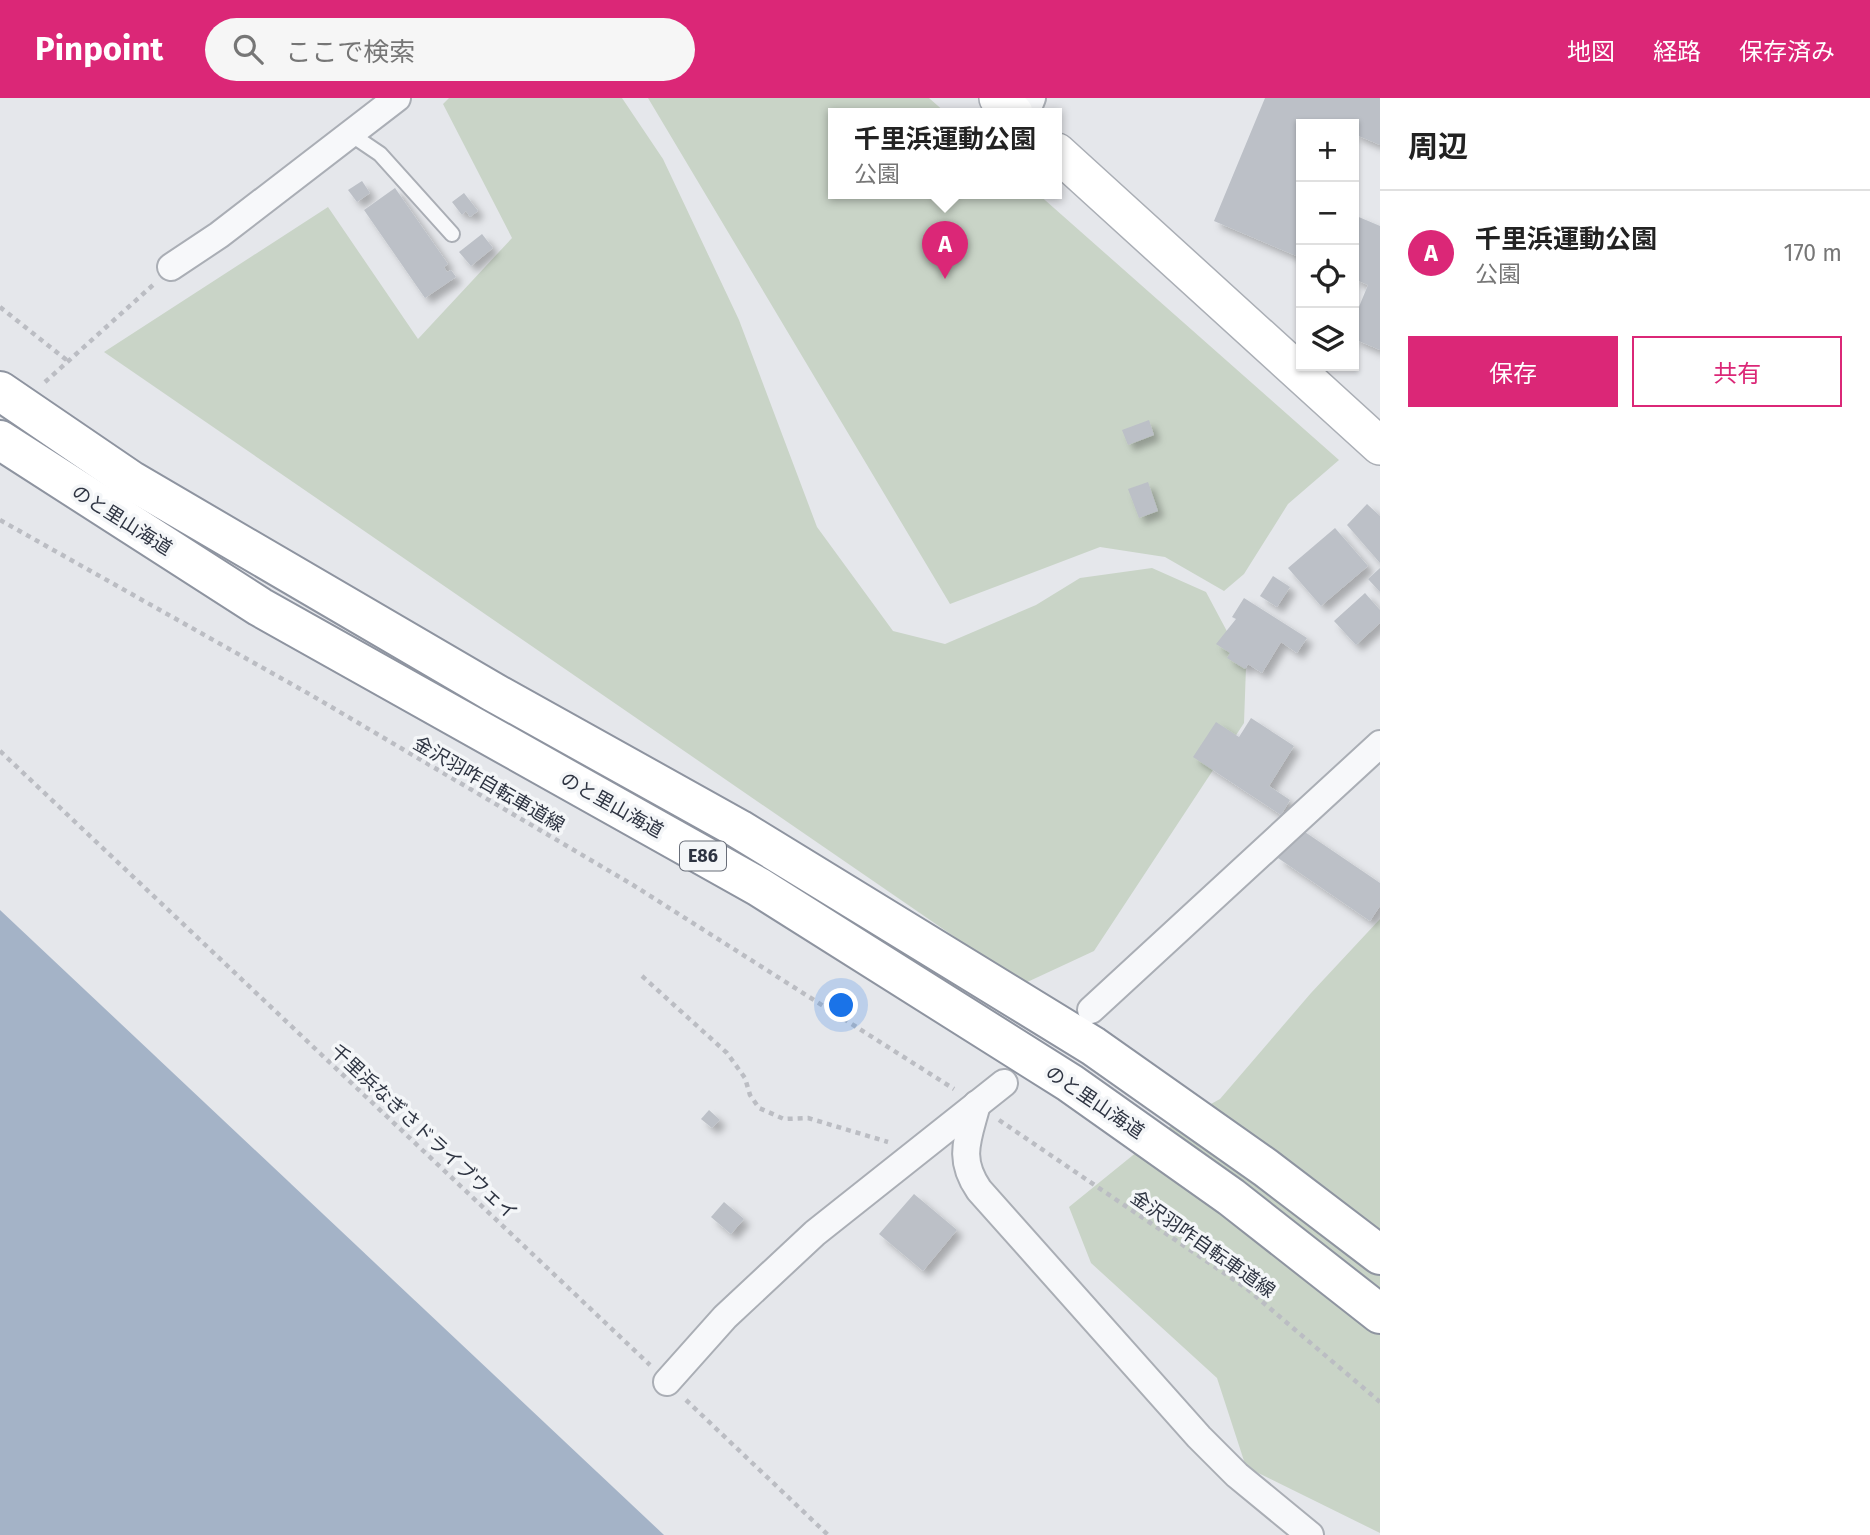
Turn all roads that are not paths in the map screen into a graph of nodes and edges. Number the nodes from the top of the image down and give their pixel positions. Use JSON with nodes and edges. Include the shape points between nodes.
{"nodes":[{"id":1,"x":397,"y":98,"type":"edge"},
{"id":2,"x":349,"y":133,"type":"junction"},
{"id":3,"x":1062,"y":157,"type":"edge"},
{"id":4,"x":452,"y":233,"type":"dead end"},
{"id":5,"x":171,"y":267,"type":"road end"},
{"id":6,"x":0,"y":391,"type":"edge"},
{"id":7,"x":0,"y":440,"type":"edge"},
{"id":8,"x":1380,"y":446,"type":"edge"},
{"id":9,"x":1380,"y":744,"type":"edge"},
{"id":10,"x":1091,"y":1010,"type":"dead end"},
{"id":11,"x":1004,"y":1083,"type":"dead end"},
{"id":12,"x":977,"y":1104,"type":"junction"},
{"id":13,"x":1380,"y":1255,"type":"edge"},
{"id":14,"x":1380,"y":1314,"type":"edge"},
{"id":15,"x":667,"y":1382,"type":"road end"},
{"id":16,"x":1310,"y":1535,"type":"edge"}],
"edges":[{"from":1,"to":2,"type":"street"},
{"from":2,"to":4,"type":"lane","via":[[380,153]]},
{"from":2,"to":5,"type":"street"},
{"from":3,"to":8,"type":"street"},
{"from":6,"to":13,"type":"highway","name":"のと里山海道","number":"E86","via":[[132,481],[738,829],[1093,1046]]},
{"from":7,"to":14,"type":"highway","name":"のと里山海道","number":"E86","via":[[260,607],[759,887],[1047,1069],[1231,1197]]},
{"from":9,"to":10,"type":"street"},
{"from":11,"to":12,"type":"street"},
{"from":12,"to":15,"type":"street","via":[[815,1233],[725,1317]]},
{"from":12,"to":16,"type":"street","via":[[965,1162],[979,1190],[1199,1437]]}]}
